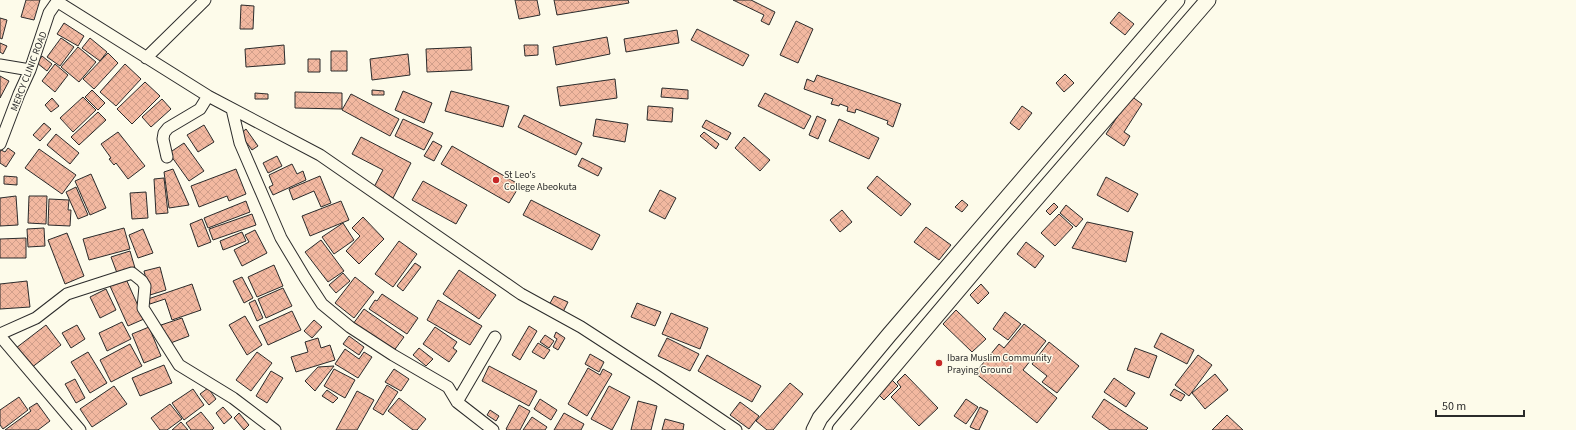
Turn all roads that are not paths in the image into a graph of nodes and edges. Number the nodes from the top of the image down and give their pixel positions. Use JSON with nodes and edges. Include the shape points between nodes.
{"nodes":[{"id":1,"x":205,"y":0,"type":"edge"},
{"id":2,"x":1177,"y":0,"type":"edge"},
{"id":3,"x":1208,"y":0,"type":"edge"},
{"id":4,"x":58,"y":1,"type":"edge"},
{"id":5,"x":146,"y":58,"type":"junction"},
{"id":6,"x":0,"y":65,"type":"edge"},
{"id":7,"x":30,"y":70,"type":"junction"},
{"id":8,"x":208,"y":96,"type":"junction"},
{"id":9,"x":232,"y":109,"type":"junction"},
{"id":10,"x":0,"y":144,"type":"edge"},
{"id":11,"x":167,"y":157,"type":"dead end"},
{"id":12,"x":0,"y":335,"type":"edge"},
{"id":13,"x":495,"y":338,"type":"dead end"},
{"id":14,"x":457,"y":402,"type":"junction"},
{"id":15,"x":817,"y":424,"type":"edge"},
{"id":16,"x":80,"y":430,"type":"edge"},
{"id":17,"x":275,"y":430,"type":"edge"},
{"id":18,"x":493,"y":430,"type":"edge"},
{"id":19,"x":736,"y":430,"type":"edge"},
{"id":20,"x":840,"y":430,"type":"edge"}],
"edges":[{"from":1,"to":5,"type":"street"},
{"from":2,"to":15,"type":"main road","via":[[889,335]]},
{"from":3,"to":20,"type":"main road"},
{"from":4,"to":5,"type":"street"},
{"from":4,"to":7,"type":"street","name":"MERCY CLINIC ROAD","via":[[49,13]]},
{"from":5,"to":8,"type":"street"},
{"from":6,"to":7,"type":"street"},
{"from":7,"to":10,"type":"street","name":"MERCY CLINIC ROAD"},
{"from":8,"to":9,"type":"street"},
{"from":8,"to":11,"type":"street","via":[[200,109],[164,133]]},
{"from":9,"to":14,"type":"street","via":[[240,143],[281,238],[322,304],[350,327],[448,387]]},
{"from":9,"to":19,"type":"street","via":[[320,155],[521,294],[582,328]]},
{"from":12,"to":16,"type":"street"},
{"from":12,"to":17,"type":"street","via":[[36,318],[67,294],[132,273],[145,286],[143,308],[179,365],[233,398]]},
{"from":13,"to":14,"type":"street"},
{"from":14,"to":18,"type":"street"}]}
